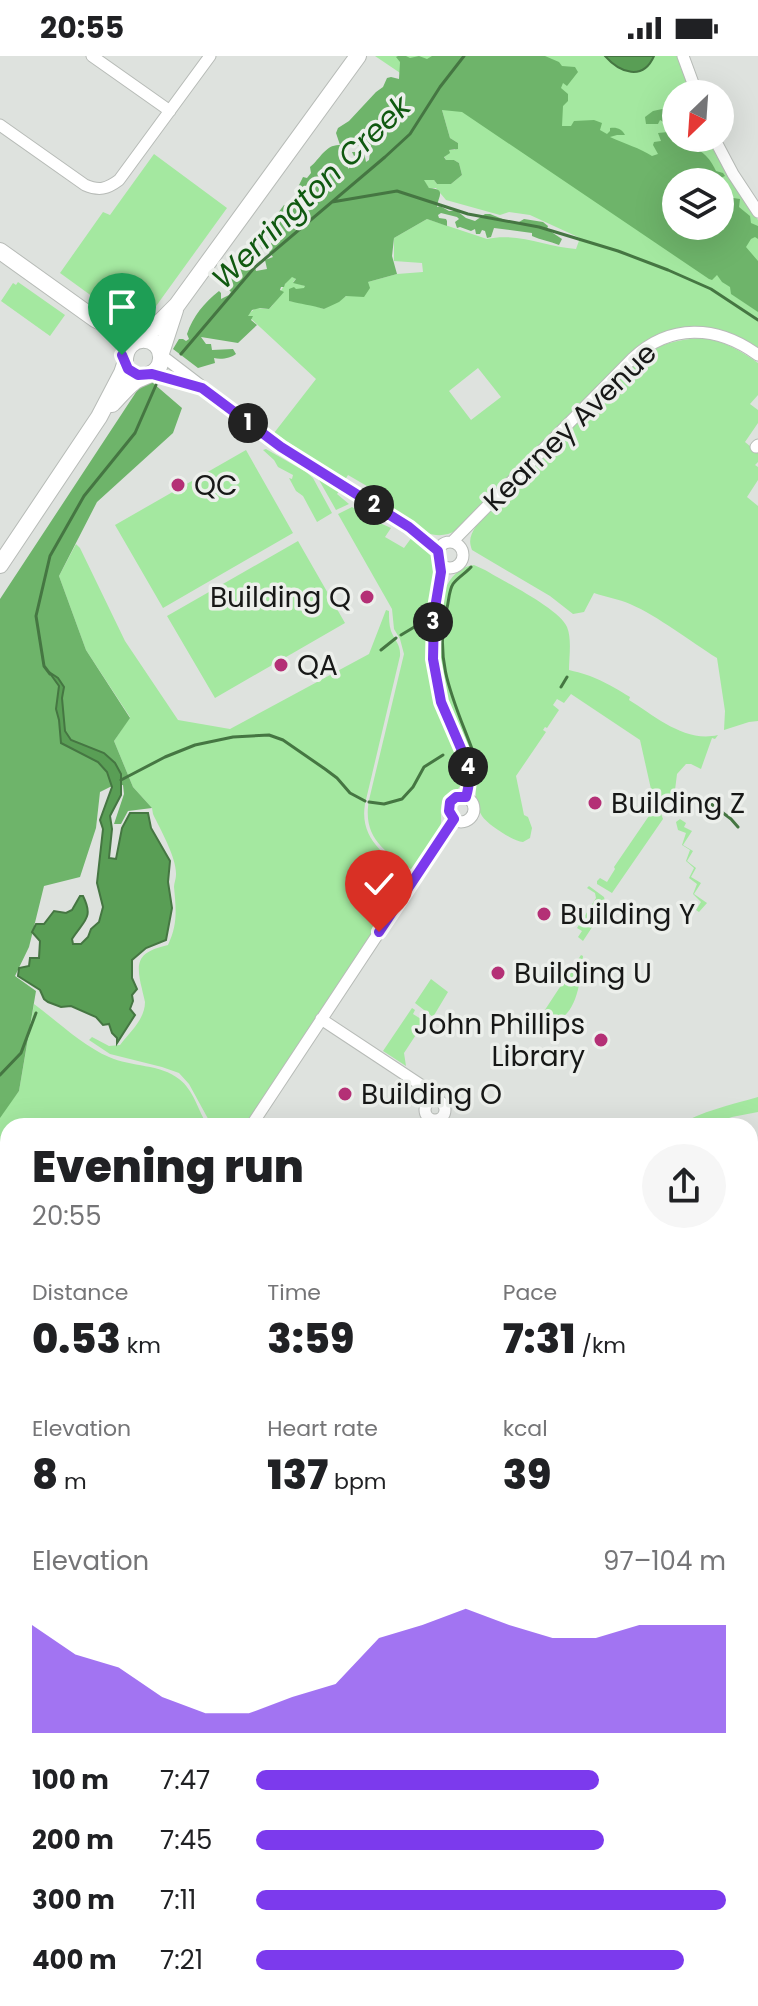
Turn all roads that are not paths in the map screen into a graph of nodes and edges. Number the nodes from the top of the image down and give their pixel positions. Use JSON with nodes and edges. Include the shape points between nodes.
{"nodes":[{"id":1,"x":92,"y":56,"type":"edge"},
{"id":2,"x":210,"y":56,"type":"edge"},
{"id":3,"x":358,"y":56,"type":"edge"},
{"id":4,"x":683,"y":56,"type":"edge"},
{"id":5,"x":692,"y":80,"type":"edge"},
{"id":6,"x":170,"y":111,"type":"junction"},
{"id":7,"x":0,"y":125,"type":"edge"},
{"id":8,"x":721,"y":152,"type":"edge"},
{"id":9,"x":758,"y":212,"type":"edge"},
{"id":10,"x":0,"y":251,"type":"edge"},
{"id":11,"x":177,"y":305,"type":"junction"},
{"id":12,"x":95,"y":319,"type":"junction"},
{"id":13,"x":140,"y":340,"type":"junction"},
{"id":14,"x":161,"y":354,"type":"junction"},
{"id":15,"x":758,"y":355,"type":"edge"},
{"id":16,"x":125,"y":363,"type":"junction"},
{"id":17,"x":150,"y":374,"type":"junction"},
{"id":18,"x":202,"y":388,"type":"junction"},
{"id":19,"x":99,"y":417,"type":"junction"},
{"id":20,"x":448,"y":553,"type":"junction"},
{"id":21,"x":0,"y":565,"type":"edge"},
{"id":22,"x":466,"y":797,"type":"junction"},
{"id":23,"x":454,"y":819,"type":"junction"},
{"id":24,"x":321,"y":1019,"type":"junction"},
{"id":25,"x":437,"y":1100,"type":"dead end"},
{"id":26,"x":256,"y":1118,"type":"edge"}],
"edges":[{"from":1,"to":6,"type":"street"},
{"from":2,"to":6,"type":"street"},
{"from":3,"to":11,"type":"street"},
{"from":4,"to":5,"type":"street"},
{"from":6,"to":7,"type":"street","via":[[119,180],[103,189],[85,185]]},
{"from":8,"to":9,"type":"street"},
{"from":10,"to":12,"type":"street"},
{"from":11,"to":13,"type":"street"},
{"from":11,"to":14,"type":"street"},
{"from":12,"to":13,"type":"street"},
{"from":12,"to":16,"type":"street","via":[[118,345]]},
{"from":13,"to":14,"type":"street","via":[[154,343]]},
{"from":13,"to":16,"type":"street","via":[[128,346]]},
{"from":14,"to":17,"type":"street","via":[[160,366]]},
{"from":14,"to":18,"type":"street"},
{"from":15,"to":20,"type":"street","name":"Kearney Avenue","via":[[716,334],[677,334],[652,343],[473,521]]},
{"from":16,"to":17,"type":"street","via":[[132,373]]},
{"from":16,"to":19,"type":"street"},
{"from":17,"to":18,"type":"street"},
{"from":17,"to":19,"type":"street"},
{"from":18,"to":20,"type":"street","via":[[281,447]]},
{"from":19,"to":21,"type":"street"},
{"from":20,"to":22,"type":"street","name":"Kearney Avenue","via":[[433,625],[433,659],[441,702],[469,769]]},
{"from":22,"to":23,"type":"street","via":[[450,802]]},
{"from":22,"to":23,"type":"street","via":[[474,806],[472,815],[468,820]]},
{"from":23,"to":24,"type":"street"},
{"from":24,"to":25,"type":"street"},
{"from":24,"to":26,"type":"street"}]}
